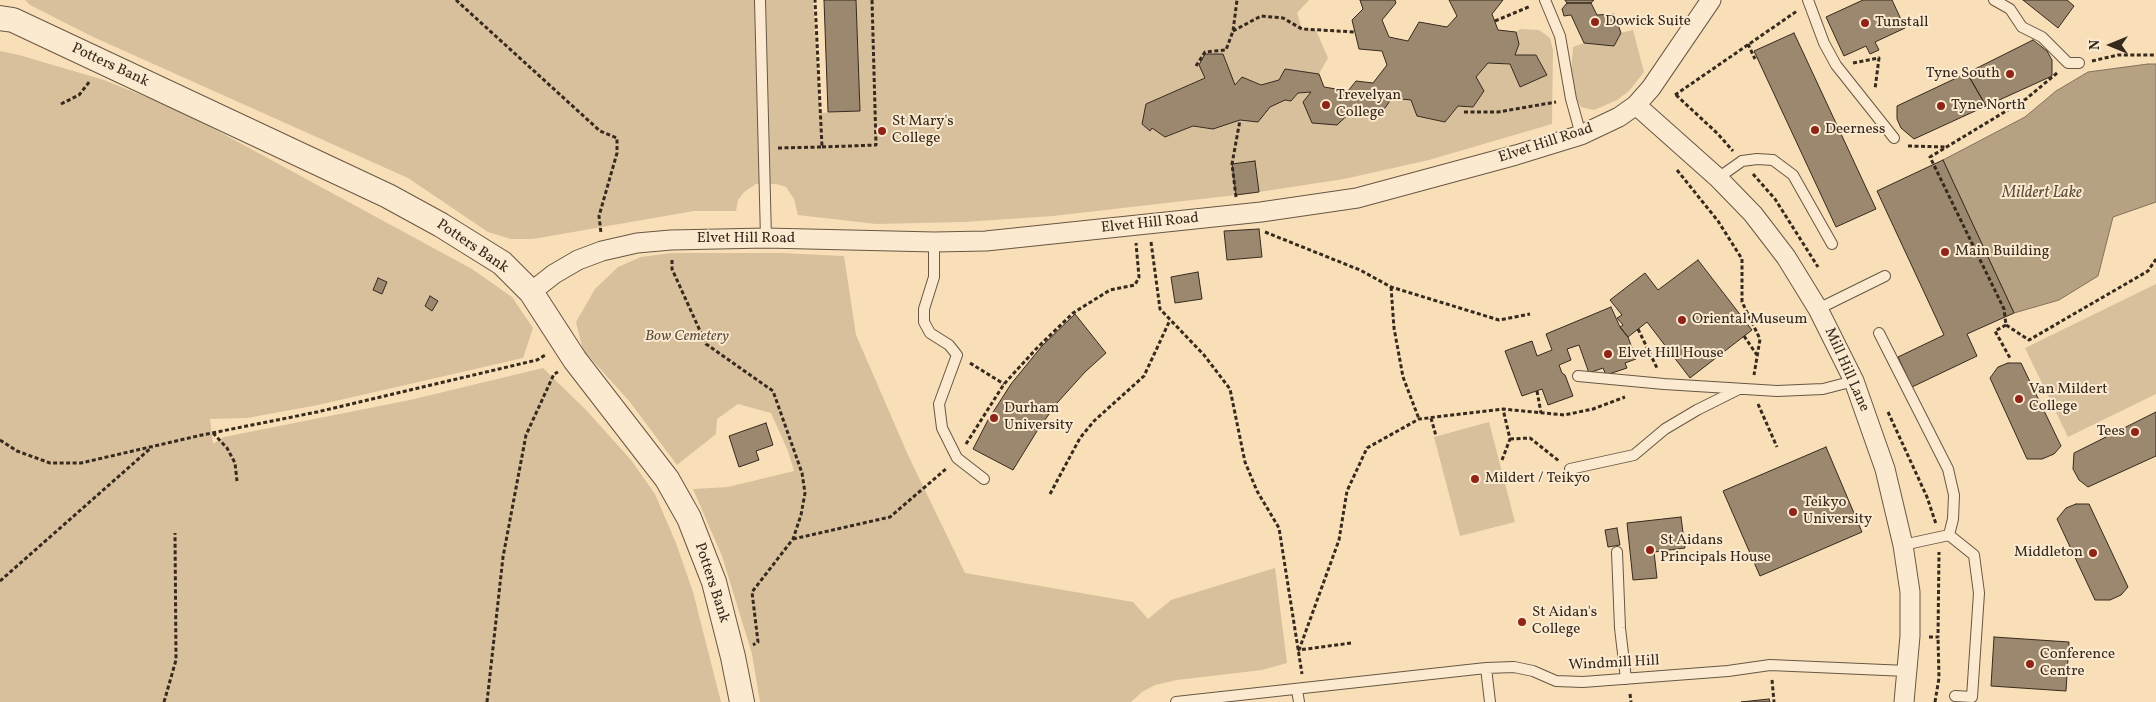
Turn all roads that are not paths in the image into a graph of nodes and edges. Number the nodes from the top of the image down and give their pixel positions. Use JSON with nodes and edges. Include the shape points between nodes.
{"nodes":[{"id":1,"x":760,"y":0,"type":"edge"},
{"id":2,"x":1545,"y":0,"type":"edge"},
{"id":3,"x":1711,"y":0,"type":"edge"},
{"id":4,"x":1994,"y":0,"type":"edge"},
{"id":5,"x":1808,"y":2,"type":"edge"},
{"id":6,"x":4,"y":15,"type":"edge"},
{"id":7,"x":2079,"y":63,"type":"road end"},
{"id":8,"x":1636,"y":105,"type":"junction"},
{"id":9,"x":1581,"y":134,"type":"junction"},
{"id":10,"x":1898,"y":142,"type":"road end"},
{"id":11,"x":1718,"y":178,"type":"junction"},
{"id":12,"x":766,"y":238,"type":"junction"},
{"id":13,"x":934,"y":242,"type":"junction"},
{"id":14,"x":1832,"y":244,"type":"dead end"},
{"id":15,"x":1885,"y":276,"type":"dead end"},
{"id":16,"x":531,"y":292,"type":"junction"},
{"id":17,"x":1818,"y":310,"type":"junction"},
{"id":18,"x":1879,"y":333,"type":"dead end"},
{"id":19,"x":1578,"y":376,"type":"dead end"},
{"id":20,"x":1854,"y":381,"type":"junction"},
{"id":21,"x":1740,"y":389,"type":"junction"},
{"id":22,"x":1570,"y":469,"type":"road end"},
{"id":23,"x":984,"y":479,"type":"dead end"},
{"id":24,"x":1949,"y":535,"type":"junction"},
{"id":25,"x":1903,"y":545,"type":"junction"},
{"id":26,"x":1617,"y":552,"type":"dead end"},
{"id":27,"x":1486,"y":668,"type":"junction"},
{"id":28,"x":1907,"y":671,"type":"junction"},
{"id":29,"x":1626,"y":679,"type":"junction"},
{"id":30,"x":1301,"y":689,"type":"junction"},
{"id":31,"x":1955,"y":696,"type":"dead end"},
{"id":32,"x":742,"y":702,"type":"edge"},
{"id":33,"x":1176,"y":702,"type":"edge"},
{"id":34,"x":1299,"y":702,"type":"edge"},
{"id":35,"x":1490,"y":702,"type":"edge"},
{"id":36,"x":1904,"y":702,"type":"edge"}],
"edges":[{"from":1,"to":12,"type":"lane"},
{"from":2,"to":9,"type":"lane","via":[[1560,36]]},
{"from":3,"to":8,"type":"street","name":"Elvet Hill Road"},
{"from":4,"to":7,"type":"lane","via":[[2010,10],[2022,27],[2042,37],[2068,63]]},
{"from":5,"to":10,"type":"lane","via":[[1836,65]]},
{"from":6,"to":16,"type":"street","name":"Potters Bank","via":[[388,196],[502,264]]},
{"from":8,"to":9,"type":"street","name":"Elvet Hill Road","via":[[1619,117]]},
{"from":8,"to":11,"type":"street","name":"Mill Hill Lane"},
{"from":9,"to":13,"type":"street","name":"Elvet Hill Road","via":[[1357,198],[1142,225],[986,241]]},
{"from":11,"to":14,"type":"lane","via":[[1742,161],[1773,160],[1793,175]]},
{"from":11,"to":17,"type":"street","name":"Mill Hill Lane","via":[[1753,214],[1786,256]]},
{"from":12,"to":13,"type":"street","name":"Elvet Hill Road"},
{"from":12,"to":16,"type":"street","name":"Elvet Hill Road","via":[[671,240],[602,251],[570,264]]},
{"from":13,"to":23,"type":"lane","via":[[934,277],[924,310],[924,322],[930,333],[949,345],[957,355],[938,404],[942,428],[957,458]]},
{"from":15,"to":17,"type":"lane"},
{"from":16,"to":32,"type":"street","name":"Potters Bank","via":[[570,352],[667,479],[689,518],[714,582]]},
{"from":17,"to":20,"type":"street","name":"Mill Hill Lane"},
{"from":18,"to":24,"type":"lane","via":[[1948,470],[1954,495]]},
{"from":19,"to":21,"type":"lane"},
{"from":20,"to":21,"type":"lane","via":[[1823,389]]},
{"from":20,"to":25,"type":"street","name":"Mill Hill Lane","via":[[1885,469]]},
{"from":21,"to":22,"type":"lane","via":[[1665,429],[1634,455]]},
{"from":24,"to":25,"type":"lane"},
{"from":24,"to":31,"type":"lane","via":[[1974,555],[1979,594],[1972,697]]},
{"from":25,"to":28,"type":"street","name":"Mill Hill Lane","via":[[1910,592]]},
{"from":26,"to":29,"type":"lane"},
{"from":27,"to":29,"type":"lane","name":"Windmill Hill","via":[[1533,671],[1556,681]]},
{"from":27,"to":30,"type":"lane","name":"Windmill Hill"},
{"from":27,"to":35,"type":"lane"},
{"from":28,"to":29,"type":"lane","name":"Windmill Hill","via":[[1770,665]]},
{"from":28,"to":36,"type":"street","name":"Mill Hill Lane"},
{"from":30,"to":33,"type":"lane","name":"Windmill Hill"},
{"from":30,"to":34,"type":"lane"}]}
